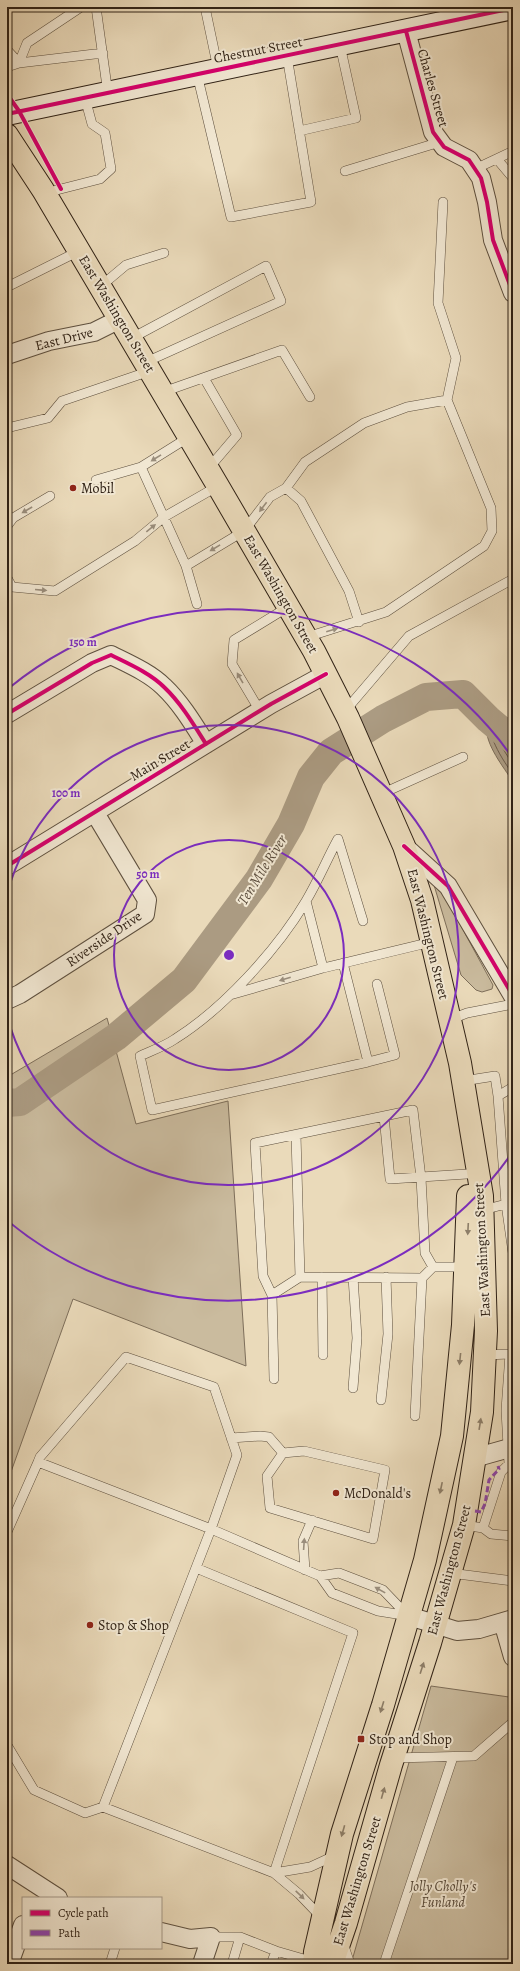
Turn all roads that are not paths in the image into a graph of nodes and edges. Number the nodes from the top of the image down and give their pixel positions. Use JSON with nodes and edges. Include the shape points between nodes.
{"nodes":[{"id":1,"x":81,"y":7,"type":"edge"},
{"id":2,"x":96,"y":7,"type":"edge"},
{"id":3,"x":205,"y":7,"type":"edge"},
{"id":4,"x":513,"y":8,"type":"edge"},
{"id":5,"x":452,"y":14,"type":"edge"},
{"id":6,"x":406,"y":31,"type":"junction"},
{"id":7,"x":340,"y":45,"type":"junction"},
{"id":8,"x":7,"y":50,"type":"edge"},
{"id":9,"x":102,"y":53,"type":"junction"},
{"id":10,"x":286,"y":56,"type":"junction"},
{"id":11,"x":19,"y":63,"type":"junction"},
{"id":12,"x":7,"y":67,"type":"edge"},
{"id":13,"x":208,"y":72,"type":"junction"},
{"id":14,"x":108,"y":94,"type":"junction"},
{"id":15,"x":85,"y":98,"type":"junction"},
{"id":16,"x":7,"y":114,"type":"edge"},
{"id":17,"x":299,"y":131,"type":"junction"},
{"id":18,"x":7,"y":135,"type":"edge"},
{"id":19,"x":440,"y":142,"type":"junction"},
{"id":20,"x":513,"y":151,"type":"edge"},
{"id":21,"x":497,"y":159,"type":"junction"},
{"id":22,"x":475,"y":169,"type":"junction"},
{"id":23,"x":345,"y":171,"type":"dead end"},
{"id":24,"x":513,"y":178,"type":"edge"},
{"id":25,"x":45,"y":193,"type":"junction"},
{"id":26,"x":443,"y":202,"type":"dead end"},
{"id":27,"x":80,"y":251,"type":"junction"},
{"id":28,"x":164,"y":253,"type":"dead end"},
{"id":29,"x":101,"y":286,"type":"junction"},
{"id":30,"x":7,"y":287,"type":"edge"},
{"id":31,"x":513,"y":293,"type":"edge"},
{"id":32,"x":120,"y":319,"type":"junction"},
{"id":33,"x":132,"y":338,"type":"junction"},
{"id":34,"x":7,"y":355,"type":"edge"},
{"id":35,"x":148,"y":366,"type":"junction"},
{"id":36,"x":204,"y":378,"type":"junction"},
{"id":37,"x":163,"y":392,"type":"junction"},
{"id":38,"x":310,"y":397,"type":"dead end"},
{"id":39,"x":447,"y":400,"type":"junction"},
{"id":40,"x":11,"y":427,"type":"dead end"},
{"id":41,"x":189,"y":437,"type":"junction"},
{"id":42,"x":141,"y":467,"type":"junction"},
{"id":43,"x":213,"y":478,"type":"junction"},
{"id":44,"x":96,"y":480,"type":"dead end"},
{"id":45,"x":286,"y":488,"type":"junction"},
{"id":46,"x":50,"y":496,"type":"dead end"},
{"id":47,"x":164,"y":517,"type":"junction"},
{"id":48,"x":7,"y":526,"type":"edge"},
{"id":49,"x":244,"y":531,"type":"junction"},
{"id":50,"x":186,"y":566,"type":"junction"},
{"id":51,"x":7,"y":578,"type":"edge"},
{"id":52,"x":513,"y":579,"type":"edge"},
{"id":53,"x":197,"y":604,"type":"dead end"},
{"id":54,"x":288,"y":607,"type":"junction"},
{"id":55,"x":359,"y":622,"type":"junction"},
{"id":56,"x":306,"y":637,"type":"junction"},
{"id":57,"x":326,"y":674,"type":"junction"},
{"id":58,"x":260,"y":711,"type":"junction"},
{"id":59,"x":7,"y":714,"type":"edge"},
{"id":60,"x":347,"y":714,"type":"junction"},
{"id":61,"x":206,"y":744,"type":"junction"},
{"id":62,"x":463,"y":757,"type":"dead end"},
{"id":63,"x":381,"y":794,"type":"junction"},
{"id":64,"x":95,"y":813,"type":"junction"},
{"id":65,"x":404,"y":846,"type":"junction"},
{"id":66,"x":7,"y":866,"type":"edge"},
{"id":67,"x":306,"y":902,"type":"junction"},
{"id":68,"x":363,"y":921,"type":"dead end"},
{"id":69,"x":431,"y":942,"type":"junction"},
{"id":70,"x":343,"y":963,"type":"junction"},
{"id":71,"x":323,"y":968,"type":"junction"},
{"id":72,"x":378,"y":984,"type":"dead end"},
{"id":73,"x":229,"y":996,"type":"junction"},
{"id":74,"x":513,"y":996,"type":"edge"},
{"id":75,"x":7,"y":1000,"type":"edge"},
{"id":76,"x":513,"y":1004,"type":"edge"},
{"id":77,"x":449,"y":1020,"type":"junction"},
{"id":78,"x":368,"y":1062,"type":"junction"},
{"id":79,"x":464,"y":1087,"type":"junction"},
{"id":80,"x":513,"y":1087,"type":"edge"},
{"id":81,"x":498,"y":1096,"type":"junction"},
{"id":82,"x":384,"y":1116,"type":"junction"},
{"id":83,"x":296,"y":1135,"type":"junction"},
{"id":84,"x":467,"y":1174,"type":"junction"},
{"id":85,"x":421,"y":1178,"type":"junction"},
{"id":86,"x":506,"y":1204,"type":"junction"},
{"id":87,"x":483,"y":1210,"type":"junction"},
{"id":88,"x":513,"y":1253,"type":"edge"},
{"id":89,"x":466,"y":1266,"type":"junction"},
{"id":90,"x":433,"y":1267,"type":"junction"},
{"id":91,"x":300,"y":1277,"type":"junction"},
{"id":92,"x":322,"y":1277,"type":"junction"},
{"id":93,"x":353,"y":1277,"type":"junction"},
{"id":94,"x":386,"y":1277,"type":"junction"},
{"id":95,"x":422,"y":1278,"type":"junction"},
{"id":96,"x":272,"y":1295,"type":"junction"},
{"id":97,"x":323,"y":1355,"type":"dead end"},
{"id":98,"x":485,"y":1356,"type":"junction"},
{"id":99,"x":274,"y":1379,"type":"dead end"},
{"id":100,"x":353,"y":1388,"type":"dead end"},
{"id":101,"x":381,"y":1400,"type":"dead end"},
{"id":102,"x":415,"y":1416,"type":"dead end"},
{"id":103,"x":231,"y":1438,"type":"junction"},
{"id":104,"x":284,"y":1453,"type":"junction"},
{"id":105,"x":511,"y":1456,"type":"edge"},
{"id":106,"x":474,"y":1458,"type":"junction"},
{"id":107,"x":38,"y":1462,"type":"junction"},
{"id":108,"x":312,"y":1520,"type":"junction"},
{"id":109,"x":473,"y":1526,"type":"junction"},
{"id":110,"x":211,"y":1529,"type":"junction"},
{"id":111,"x":7,"y":1532,"type":"edge"},
{"id":112,"x":513,"y":1536,"type":"edge"},
{"id":113,"x":196,"y":1568,"type":"junction"},
{"id":114,"x":305,"y":1570,"type":"junction"},
{"id":115,"x":450,"y":1573,"type":"junction"},
{"id":116,"x":320,"y":1576,"type":"junction"},
{"id":117,"x":513,"y":1581,"type":"edge"},
{"id":118,"x":409,"y":1616,"type":"junction"},
{"id":119,"x":508,"y":1621,"type":"edge"},
{"id":120,"x":435,"y":1625,"type":"junction"},
{"id":121,"x":513,"y":1657,"type":"edge"},
{"id":122,"x":513,"y":1722,"type":"edge"},
{"id":123,"x":7,"y":1744,"type":"edge"},
{"id":124,"x":453,"y":1757,"type":"junction"},
{"id":125,"x":393,"y":1758,"type":"junction"},
{"id":126,"x":103,"y":1807,"type":"junction"},
{"id":127,"x":338,"y":1854,"type":"junction"},
{"id":128,"x":7,"y":1865,"type":"edge"},
{"id":129,"x":274,"y":1873,"type":"junction"},
{"id":130,"x":35,"y":1891,"type":"edge"},
{"id":131,"x":55,"y":1897,"type":"edge"},
{"id":132,"x":323,"y":1919,"type":"junction"},
{"id":133,"x":22,"y":1928,"type":"edge"},
{"id":134,"x":162,"y":1932,"type":"edge"},
{"id":135,"x":211,"y":1937,"type":"junction"},
{"id":136,"x":240,"y":1937,"type":"junction"},
{"id":137,"x":341,"y":1938,"type":"junction"},
{"id":138,"x":115,"y":1949,"type":"edge"},
{"id":139,"x":276,"y":1951,"type":"junction"},
{"id":140,"x":320,"y":1963,"type":"edge"},
{"id":141,"x":9,"y":1964,"type":"edge"},
{"id":142,"x":110,"y":1964,"type":"edge"},
{"id":143,"x":202,"y":1964,"type":"edge"},
{"id":144,"x":232,"y":1964,"type":"edge"},
{"id":145,"x":271,"y":1964,"type":"edge"},
{"id":146,"x":350,"y":1964,"type":"edge"},
{"id":147,"x":384,"y":1964,"type":"edge"}],
"edges":[{"from":1,"to":11,"type":"lane","via":[[27,43]]},
{"from":2,"to":9,"type":"lane"},
{"from":3,"to":13,"type":"lane"},
{"from":4,"to":5,"type":"street","name":"Chestnut Street"},
{"from":5,"to":6,"type":"street","name":"Chestnut Street"},
{"from":6,"to":7,"type":"street","name":"Chestnut Street"},
{"from":6,"to":19,"type":"street","name":"Charles Street","via":[[433,132]]},
{"from":7,"to":10,"type":"street","name":"Chestnut Street"},
{"from":7,"to":17,"type":"lane","via":[[356,118]]},
{"from":8,"to":11,"type":"lane"},
{"from":9,"to":11,"type":"lane"},
{"from":9,"to":14,"type":"lane"},
{"from":10,"to":13,"type":"street","name":"Chestnut Street"},
{"from":10,"to":17,"type":"lane"},
{"from":11,"to":12,"type":"lane"},
{"from":13,"to":14,"type":"street","name":"Chestnut Street"},
{"from":13,"to":17,"type":"lane","via":[[231,217],[312,202]]},
{"from":14,"to":15,"type":"street","name":"Chestnut Street"},
{"from":15,"to":16,"type":"street","name":"Chestnut Street"},
{"from":15,"to":25,"type":"lane","via":[[92,124],[105,133],[111,169],[100,178]]},
{"from":18,"to":25,"type":"main road","name":"East Washington Street"},
{"from":19,"to":22,"type":"street","name":"Charles Street","via":[[444,147],[469,160]]},
{"from":19,"to":23,"type":"lane"},
{"from":20,"to":21,"type":"lane"},
{"from":21,"to":22,"type":"lane"},
{"from":21,"to":24,"type":"lane"},
{"from":22,"to":31,"type":"street","name":"Charles Street","via":[[481,178],[488,202],[493,240]]},
{"from":25,"to":27,"type":"main road","name":"East Washington Street"},
{"from":26,"to":39,"type":"lane","via":[[438,303],[456,358]]},
{"from":27,"to":29,"type":"main road","name":"East Washington Street"},
{"from":27,"to":30,"type":"lane"},
{"from":28,"to":29,"type":"lane","via":[[126,265]]},
{"from":29,"to":32,"type":"main road","name":"East Washington Street"},
{"from":32,"to":33,"type":"main road","name":"East Washington Street"},
{"from":32,"to":34,"type":"street","name":"East Drive","via":[[94,332],[49,341]]},
{"from":33,"to":35,"type":"main road","name":"East Washington Street"},
{"from":33,"to":35,"type":"lane","via":[[266,266],[281,301]]},
{"from":35,"to":37,"type":"main road","name":"East Washington Street"},
{"from":35,"to":40,"type":"lane","via":[[62,401],[48,418]]},
{"from":36,"to":37,"type":"lane"},
{"from":36,"to":38,"type":"lane","via":[[282,350]]},
{"from":36,"to":43,"type":"lane","via":[[237,434]]},
{"from":37,"to":41,"type":"main road","name":"East Washington Street"},
{"from":39,"to":45,"type":"lane","via":[[407,407],[364,423],[306,462]]},
{"from":39,"to":55,"type":"lane","via":[[491,508],[492,531],[484,546],[386,612]]},
{"from":41,"to":42,"type":"lane","one_way":true},
{"from":41,"to":43,"type":"main road","name":"East Washington Street"},
{"from":42,"to":44,"type":"lane"},
{"from":42,"to":47,"type":"lane"},
{"from":43,"to":47,"type":"lane"},
{"from":43,"to":49,"type":"main road","name":"East Washington Street"},
{"from":45,"to":49,"type":"lane","one_way":true,"via":[[270,497]]},
{"from":45,"to":55,"type":"lane","via":[[302,501],[349,591]]},
{"from":46,"to":48,"type":"lane","one_way":true,"via":[[13,518]]},
{"from":47,"to":50,"type":"lane"},
{"from":51,"to":47,"type":"lane","one_way":true,"via":[[12,587],[55,591],[135,540]]},
{"from":49,"to":50,"type":"lane","one_way":true},
{"from":49,"to":54,"type":"main road","name":"East Washington Street"},
{"from":50,"to":53,"type":"lane"},
{"from":52,"to":60,"type":"lane","via":[[408,636]]},
{"from":54,"to":56,"type":"main road","name":"East Washington Street"},
{"from":58,"to":54,"type":"lane","one_way":true,"via":[[232,664],[234,640]]},
{"from":56,"to":55,"type":"lane","one_way":true},
{"from":56,"to":57,"type":"main road","name":"East Washington Street"},
{"from":57,"to":58,"type":"street","name":"Main Street"},
{"from":57,"to":60,"type":"main road","name":"East Washington Street"},
{"from":58,"to":61,"type":"street","name":"Main Street"},
{"from":59,"to":61,"type":"street","via":[[92,663],[111,655],[164,686]]},
{"from":60,"to":63,"type":"main road","name":"East Washington Street"},
{"from":61,"to":64,"type":"street","name":"Main Street"},
{"from":62,"to":63,"type":"lane"},
{"from":63,"to":65,"type":"main road","name":"East Washington Street"},
{"from":64,"to":66,"type":"street","name":"Main Street"},
{"from":64,"to":75,"type":"street","name":"Riverside Drive","via":[[147,900],[145,914]]},
{"from":65,"to":69,"type":"main road","name":"East Washington Street","via":[[422,900]]},
{"from":65,"to":74,"type":"street","via":[[448,886]]},
{"from":67,"to":68,"type":"lane","via":[[338,839]]},
{"from":67,"to":71,"type":"lane"},
{"from":67,"to":73,"type":"lane","via":[[275,944]]},
{"from":69,"to":70,"type":"lane"},
{"from":69,"to":77,"type":"main road","name":"East Washington Street"},
{"from":70,"to":71,"type":"lane"},
{"from":70,"to":78,"type":"lane"},
{"from":71,"to":73,"type":"lane","one_way":true},
{"from":72,"to":78,"type":"lane","via":[[395,1055]]},
{"from":73,"to":78,"type":"lane","via":[[175,1040],[140,1056],[152,1110]]},
{"from":76,"to":77,"type":"lane","via":[[467,1013]]},
{"from":77,"to":79,"type":"main road","name":"East Washington Street"},
{"from":79,"to":81,"type":"lane","via":[[495,1076]]},
{"from":79,"to":84,"type":"main road","name":"East Washington Street"},
{"from":79,"to":87,"type":"main road","name":"East Washington Street"},
{"from":80,"to":81,"type":"lane"},
{"from":81,"to":86,"type":"lane"},
{"from":82,"to":83,"type":"lane"},
{"from":82,"to":85,"type":"lane","via":[[390,1179]]},
{"from":82,"to":85,"type":"lane","via":[[413,1110]]},
{"from":83,"to":91,"type":"lane"},
{"from":83,"to":96,"type":"lane","via":[[255,1143],[263,1276]]},
{"from":84,"to":85,"type":"lane"},
{"from":84,"to":89,"type":"main road","name":"East Washington Street","one_way":true},
{"from":85,"to":90,"type":"lane","via":[[425,1253]]},
{"from":86,"to":87,"type":"lane"},
{"from":86,"to":88,"type":"lane"},
{"from":87,"to":98,"type":"main road","name":"East Washington Street"},
{"from":89,"to":90,"type":"lane"},
{"from":89,"to":118,"type":"main road","name":"East Washington Street","one_way":true,"via":[[452,1436],[426,1560]]},
{"from":90,"to":95,"type":"lane"},
{"from":91,"to":92,"type":"lane"},
{"from":91,"to":96,"type":"lane"},
{"from":92,"to":93,"type":"lane"},
{"from":92,"to":97,"type":"lane"},
{"from":93,"to":94,"type":"lane"},
{"from":93,"to":100,"type":"lane","via":[[357,1338]]},
{"from":94,"to":95,"type":"lane"},
{"from":94,"to":101,"type":"lane","via":[[388,1334]]},
{"from":95,"to":102,"type":"lane"},
{"from":96,"to":99,"type":"lane"},
{"from":98,"to":105,"type":"lane","via":[[510,1354],[506,1410]]},
{"from":106,"to":98,"type":"main road","name":"East Washington Street","one_way":true,"via":[[482,1412]]},
{"from":103,"to":104,"type":"lane","via":[[269,1437]]},
{"from":103,"to":107,"type":"lane","via":[[214,1387],[126,1357]]},
{"from":103,"to":110,"type":"lane","via":[[238,1455]]},
{"from":104,"to":108,"type":"lane","via":[[267,1476],[270,1508]]},
{"from":104,"to":108,"type":"lane","via":[[304,1451],[385,1470],[373,1539]]},
{"from":105,"to":106,"type":"street"},
{"from":105,"to":109,"type":"lane"},
{"from":106,"to":109,"type":"main road","name":"East Washington Street"},
{"from":107,"to":110,"type":"lane"},
{"from":107,"to":111,"type":"lane"},
{"from":114,"to":108,"type":"lane","one_way":true,"via":[[303,1541]]},
{"from":109,"to":112,"type":"lane","via":[[491,1534]]},
{"from":109,"to":115,"type":"main road","name":"East Washington Street"},
{"from":110,"to":113,"type":"lane"},
{"from":110,"to":114,"type":"lane"},
{"from":113,"to":126,"type":"lane"},
{"from":113,"to":129,"type":"lane","via":[[353,1632]]},
{"from":114,"to":116,"type":"lane"},
{"from":115,"to":117,"type":"lane"},
{"from":115,"to":120,"type":"main road","name":"East Washington Street"},
{"from":116,"to":118,"type":"lane","via":[[332,1593],[378,1611]]},
{"from":118,"to":116,"type":"lane","one_way":true,"via":[[384,1590],[339,1573]]},
{"from":118,"to":120,"type":"street"},
{"from":118,"to":127,"type":"main road","name":"East Washington Street","one_way":true},
{"from":119,"to":120,"type":"street","via":[[479,1629],[456,1631]]},
{"from":119,"to":121,"type":"street"},
{"from":125,"to":120,"type":"main road","name":"East Washington Street","one_way":true},
{"from":122,"to":124,"type":"lane","via":[[474,1756]]},
{"from":123,"to":126,"type":"lane","via":[[34,1790],[85,1813]]},
{"from":124,"to":125,"type":"lane"},
{"from":124,"to":147,"type":"lane"},
{"from":137,"to":125,"type":"main road","name":"East Washington Street","one_way":true},
{"from":126,"to":129,"type":"lane"},
{"from":127,"to":129,"type":"lane","via":[[310,1867]]},
{"from":127,"to":132,"type":"main road","name":"East Washington Street"},
{"from":128,"to":130,"type":"street"},
{"from":129,"to":132,"type":"lane","one_way":true},
{"from":130,"to":131,"type":"street"},
{"from":132,"to":140,"type":"main road","name":"East Washington Street"},
{"from":133,"to":141,"type":"street"},
{"from":134,"to":135,"type":"street","via":[[190,1939]]},
{"from":135,"to":136,"type":"lane"},
{"from":135,"to":143,"type":"street"},
{"from":136,"to":139,"type":"lane"},
{"from":136,"to":144,"type":"lane"},
{"from":137,"to":140,"type":"main road","name":"East Washington Street"},
{"from":137,"to":146,"type":"lane"},
{"from":138,"to":142,"type":"lane"},
{"from":139,"to":140,"type":"lane"},
{"from":139,"to":145,"type":"lane"}]}
